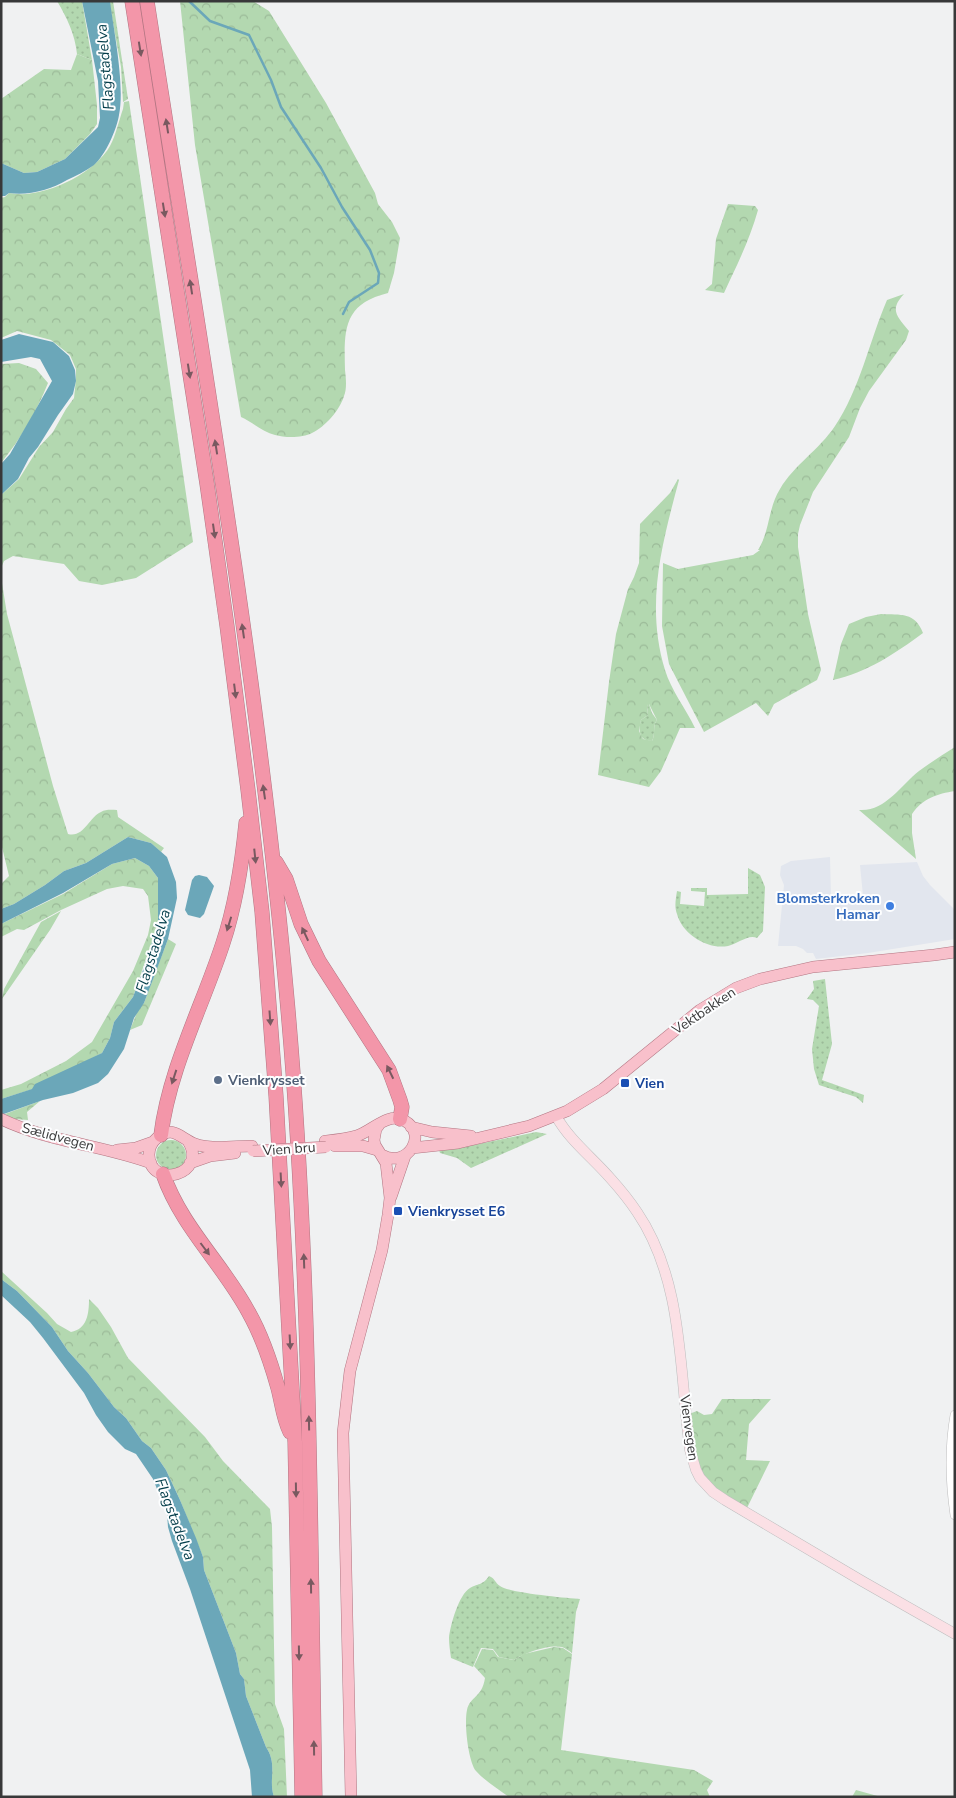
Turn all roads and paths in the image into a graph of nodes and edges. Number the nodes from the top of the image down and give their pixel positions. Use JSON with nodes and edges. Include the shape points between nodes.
{"nodes":[{"id":1,"x":132,"y":1,"type":"edge"},
{"id":2,"x":147,"y":1,"type":"edge"},
{"id":3,"x":248,"y":790,"type":"junction"},
{"id":4,"x":273,"y":858,"type":"junction"},
{"id":5,"x":955,"y":952,"type":"edge"},
{"id":6,"x":556,"y":1116,"type":"junction"},
{"id":7,"x":4,"y":1120,"type":"edge"},
{"id":8,"x":406,"y":1123,"type":"junction"},
{"id":9,"x":379,"y":1124,"type":"junction"},
{"id":10,"x":480,"y":1137,"type":"junction"},
{"id":11,"x":157,"y":1138,"type":"junction"},
{"id":12,"x":188,"y":1141,"type":"junction"},
{"id":13,"x":326,"y":1144,"type":"junction"},
{"id":14,"x":253,"y":1149,"type":"junction"},
{"id":15,"x":110,"y":1150,"type":"junction"},
{"id":16,"x":380,"y":1152,"type":"junction"},
{"id":17,"x":408,"y":1152,"type":"junction"},
{"id":18,"x":151,"y":1163,"type":"junction"},
{"id":19,"x":190,"y":1163,"type":"junction"},
{"id":20,"x":163,"y":1174,"type":"junction"},
{"id":21,"x":390,"y":1198,"type":"junction"},
{"id":22,"x":955,"y":1415,"type":"edge"},
{"id":23,"x":295,"y":1442,"type":"junction"},
{"id":24,"x":955,"y":1515,"type":"edge"},
{"id":25,"x":955,"y":1634,"type":"edge"},
{"id":26,"x":302,"y":1797,"type":"edge"},
{"id":27,"x":315,"y":1797,"type":"edge"},
{"id":28,"x":351,"y":1797,"type":"edge"}],
"edges":[{"from":1,"to":3,"type":"highway","one_way":true,"via":[[207,484]]},
{"from":4,"to":2,"type":"highway","one_way":true,"via":[[223,496]]},
{"from":3,"to":11,"type":"highway","one_way":true,"via":[[243,851],[230,921],[179,1064]]},
{"from":3,"to":23,"type":"highway","one_way":true,"via":[[276,1087]]},
{"from":8,"to":4,"type":"highway","one_way":true,"via":[[389,1070],[318,961],[286,879]]},
{"from":27,"to":4,"type":"highway","one_way":true,"via":[[304,1262],[294,1095]]},
{"from":5,"to":6,"type":"main road","name":"Vektbakken","via":[[813,967],[776,974],[736,988],[700,1010],[603,1088]]},
{"from":6,"to":10,"type":"main road","name":"Vektbakken"},
{"from":6,"to":25,"type":"main road","name":"Vienvegen","via":[[564,1130],[611,1178],[637,1212],[660,1258],[676,1324],[690,1450],[700,1478],[713,1492],[750,1516]]},
{"from":7,"to":15,"type":"main road","name":"Sælidvegen","via":[[49,1137]]},
{"from":8,"to":9,"type":"main road","via":[[389,1119]]},
{"from":8,"to":10,"type":"main road","name":"Vektbakken","via":[[432,1132]]},
{"from":8,"to":17,"type":"main road","via":[[415,1137]]},
{"from":9,"to":13,"type":"main road","via":[[356,1136]]},
{"from":9,"to":16,"type":"main road","via":[[374,1134],[375,1145]]},
{"from":10,"to":17,"type":"main road","name":"Vektbakken"},
{"from":11,"to":12,"type":"main road","via":[[166,1133],[177,1133]]},
{"from":11,"to":15,"type":"main road","name":"Sælidvegen","via":[[136,1148]]},
{"from":11,"to":18,"type":"main road","via":[[149,1152]]},
{"from":12,"to":14,"type":"main road","via":[[202,1146]]},
{"from":12,"to":19,"type":"main road","via":[[192,1152]]},
{"from":13,"to":14,"type":"main road","name":"Vien bru","bridge":true},
{"from":13,"to":16,"type":"main road"},
{"from":14,"to":19,"type":"main road"},
{"from":15,"to":18,"type":"main road","name":"Sælidvegen"},
{"from":16,"to":17,"type":"main road","via":[[393,1159]]},
{"from":16,"to":21,"type":"main road","via":[[386,1163]]},
{"from":17,"to":21,"type":"main road"},
{"from":18,"to":20,"type":"main road"},
{"from":19,"to":20,"type":"main road","via":[[179,1174]]},
{"from":20,"to":23,"type":"highway","one_way":true,"via":[[191,1230],[232,1284],[249,1313],[270,1361],[286,1424]]},
{"from":21,"to":28,"type":"main road","via":[[383,1245],[352,1364],[343,1433]]},
{"from":22,"to":24,"type":"street","via":[[950,1452]]},
{"from":23,"to":26,"type":"highway","one_way":true}]}
